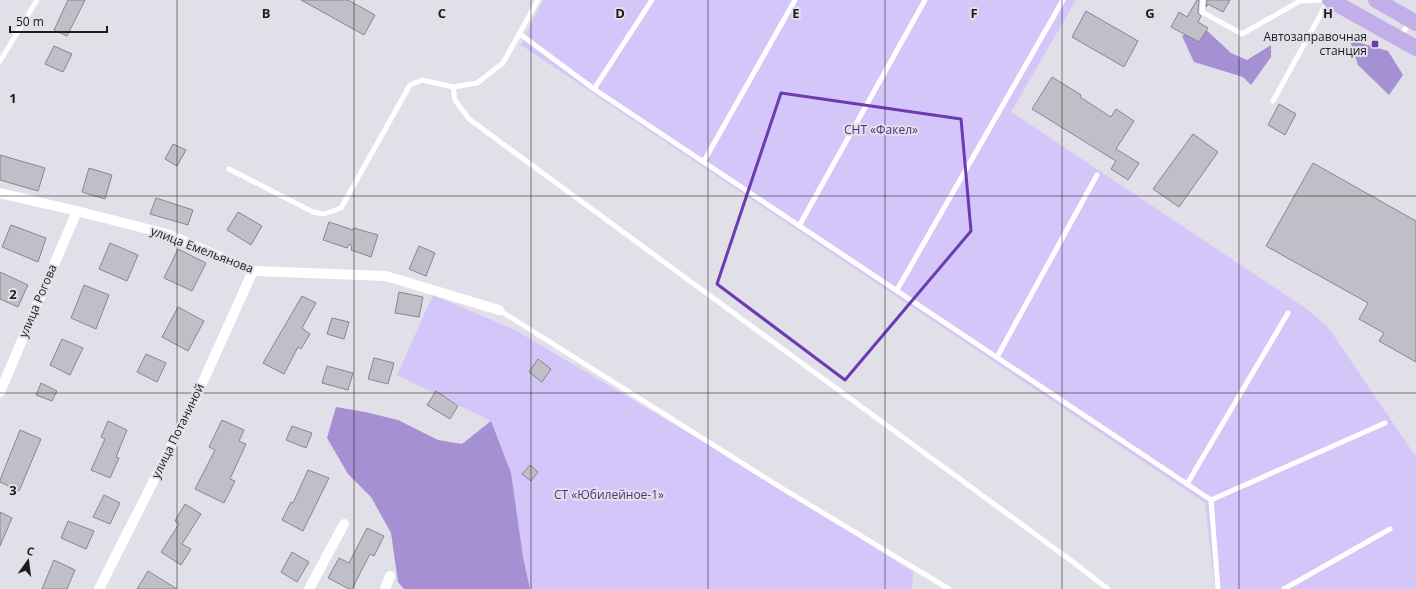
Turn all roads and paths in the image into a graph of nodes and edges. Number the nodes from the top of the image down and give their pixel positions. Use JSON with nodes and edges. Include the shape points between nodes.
{"nodes":[{"id":1,"x":37,"y":0,"type":"edge"},
{"id":2,"x":538,"y":0,"type":"edge"},
{"id":3,"x":652,"y":0,"type":"edge"},
{"id":4,"x":794,"y":0,"type":"edge"},
{"id":5,"x":925,"y":0,"type":"edge"},
{"id":6,"x":1063,"y":0,"type":"edge"},
{"id":7,"x":1203,"y":0,"type":"edge"},
{"id":8,"x":1321,"y":0,"type":"edge"},
{"id":9,"x":1329,"y":0,"type":"edge"},
{"id":10,"x":1376,"y":0,"type":"edge"},
{"id":11,"x":1414,"y":20,"type":"edge"},
{"id":12,"x":520,"y":34,"type":"junction"},
{"id":13,"x":1399,"y":38,"type":"junction"},
{"id":14,"x":1416,"y":48,"type":"edge"},
{"id":15,"x":0,"y":61,"type":"edge"},
{"id":16,"x":453,"y":87,"type":"junction"},
{"id":17,"x":594,"y":88,"type":"junction"},
{"id":18,"x":1273,"y":101,"type":"dead end"},
{"id":19,"x":704,"y":161,"type":"junction"},
{"id":20,"x":228,"y":169,"type":"dead end"},
{"id":21,"x":1097,"y":175,"type":"dead end"},
{"id":22,"x":0,"y":193,"type":"edge"},
{"id":23,"x":76,"y":210,"type":"junction"},
{"id":24,"x":799,"y":226,"type":"junction"},
{"id":25,"x":253,"y":271,"type":"junction"},
{"id":26,"x":897,"y":290,"type":"junction"},
{"id":27,"x":499,"y":310,"type":"joint"},
{"id":28,"x":1288,"y":313,"type":"dead end"},
{"id":29,"x":997,"y":357,"type":"junction"},
{"id":30,"x":0,"y":392,"type":"edge"},
{"id":31,"x":1385,"y":423,"type":"dead end"},
{"id":32,"x":1187,"y":484,"type":"junction"},
{"id":33,"x":1211,"y":500,"type":"junction"},
{"id":34,"x":344,"y":524,"type":"dead end"},
{"id":35,"x":1390,"y":529,"type":"dead end"},
{"id":36,"x":390,"y":576,"type":"dead end"},
{"id":37,"x":99,"y":589,"type":"edge"},
{"id":38,"x":309,"y":589,"type":"edge"},
{"id":39,"x":385,"y":589,"type":"edge"},
{"id":40,"x":949,"y":589,"type":"edge"},
{"id":41,"x":1108,"y":589,"type":"edge"},
{"id":42,"x":1218,"y":589,"type":"edge"},
{"id":43,"x":1284,"y":589,"type":"edge"}],
"edges":[{"from":1,"to":15,"type":"lane"},
{"from":2,"to":12,"type":"lane"},
{"from":3,"to":17,"type":"lane"},
{"from":4,"to":19,"type":"lane"},
{"from":5,"to":24,"type":"lane"},
{"from":6,"to":26,"type":"lane"},
{"from":7,"to":8,"type":"lane","via":[[1202,12],[1242,34],[1300,1]]},
{"from":9,"to":13,"type":"main road"},
{"from":9,"to":18,"type":"lane"},
{"from":10,"to":11,"type":"main road"},
{"from":11,"to":13,"type":"lane"},
{"from":12,"to":16,"type":"lane","via":[[503,63],[477,83]]},
{"from":12,"to":17,"type":"lane"},
{"from":13,"to":14,"type":"main road"},
{"from":16,"to":20,"type":"lane","via":[[422,80],[410,84],[341,208],[324,214],[313,212]]},
{"from":16,"to":41,"type":"lane","via":[[455,100],[469,119]]},
{"from":17,"to":19,"type":"lane"},
{"from":19,"to":24,"type":"lane"},
{"from":21,"to":29,"type":"lane"},
{"from":22,"to":23,"type":"street","name":"улица Емельянова"},
{"from":23,"to":25,"type":"street","name":"улица Емельянова","via":[[167,234]]},
{"from":23,"to":30,"type":"street","name":"улица Рогова"},
{"from":24,"to":26,"type":"lane"},
{"from":25,"to":27,"type":"street","name":"улица Емельянова","via":[[386,276]]},
{"from":25,"to":37,"type":"street","name":"улица Потаниной","via":[[196,397]]},
{"from":26,"to":29,"type":"lane"},
{"from":27,"to":40,"type":"lane","via":[[780,487]]},
{"from":28,"to":32,"type":"lane"},
{"from":29,"to":32,"type":"lane"},
{"from":31,"to":33,"type":"lane"},
{"from":32,"to":33,"type":"lane"},
{"from":33,"to":42,"type":"lane"},
{"from":34,"to":38,"type":"street"},
{"from":35,"to":43,"type":"lane"},
{"from":36,"to":39,"type":"street"}]}
